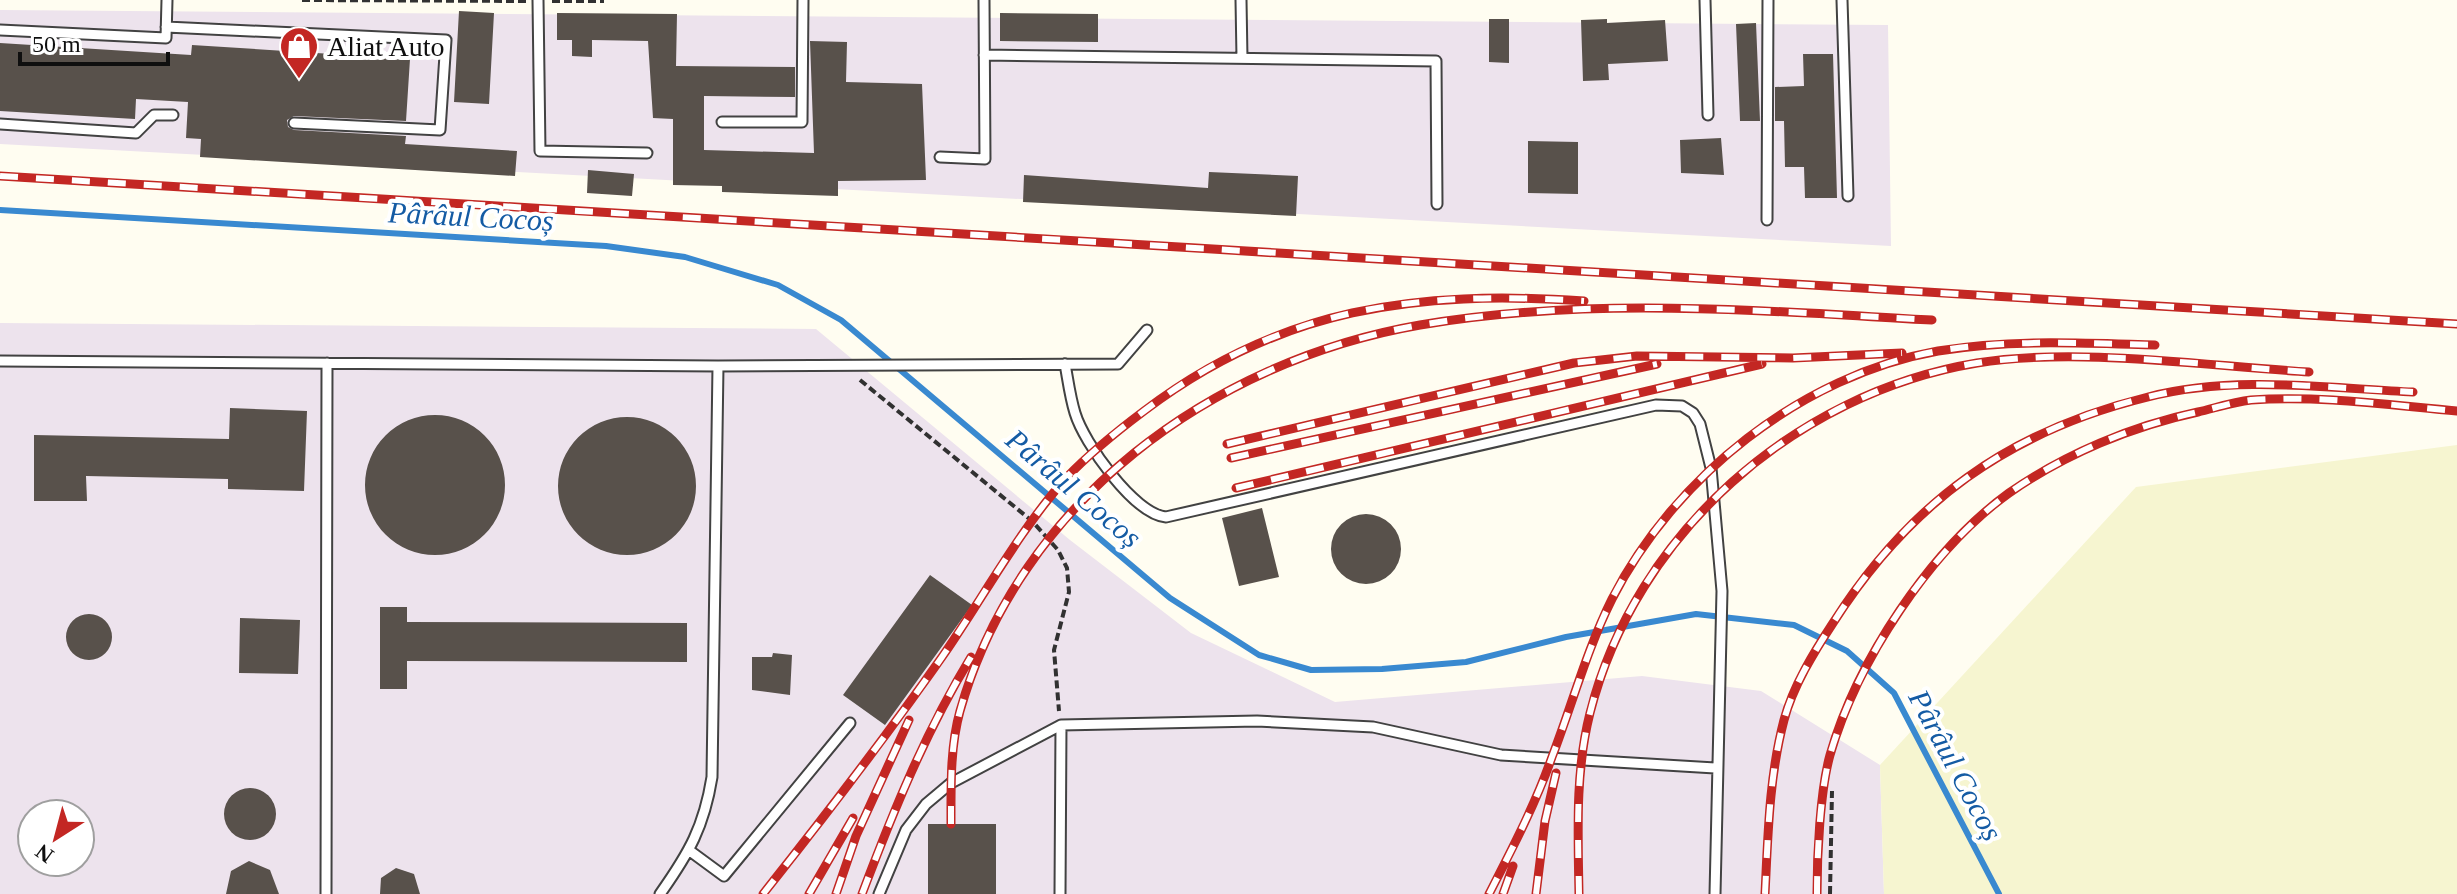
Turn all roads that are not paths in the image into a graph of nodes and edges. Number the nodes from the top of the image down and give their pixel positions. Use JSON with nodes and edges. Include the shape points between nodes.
{"nodes":[{"id":1,"x":167,"y":0,"type":"edge"},
{"id":2,"x":803,"y":0,"type":"edge"},
{"id":3,"x":984,"y":0,"type":"edge"},
{"id":4,"x":1241,"y":0,"type":"edge"},
{"id":5,"x":1705,"y":0,"type":"edge"},
{"id":6,"x":1768,"y":0,"type":"edge"},
{"id":7,"x":1842,"y":0,"type":"edge"},
{"id":8,"x":538,"y":1,"type":"edge"},
{"id":9,"x":166,"y":27,"type":"junction"},
{"id":10,"x":0,"y":30,"type":"edge"},
{"id":11,"x":984,"y":55,"type":"junction"},
{"id":12,"x":1242,"y":58,"type":"junction"},
{"id":13,"x":173,"y":115,"type":"dead end"},
{"id":14,"x":1708,"y":115,"type":"dead end"},
{"id":15,"x":722,"y":122,"type":"dead end"},
{"id":16,"x":294,"y":123,"type":"dead end"},
{"id":17,"x":0,"y":124,"type":"edge"},
{"id":18,"x":647,"y":153,"type":"dead end"},
{"id":19,"x":940,"y":157,"type":"dead end"},
{"id":20,"x":1848,"y":196,"type":"dead end"},
{"id":21,"x":1437,"y":204,"type":"dead end"},
{"id":22,"x":1767,"y":220,"type":"dead end"},
{"id":23,"x":1147,"y":330,"type":"dead end"},
{"id":24,"x":0,"y":361,"type":"edge"},
{"id":25,"x":327,"y":363,"type":"junction"},
{"id":26,"x":1065,"y":364,"type":"junction"},
{"id":27,"x":718,"y":366,"type":"junction"},
{"id":28,"x":850,"y":723,"type":"dead end"},
{"id":29,"x":1061,"y":725,"type":"junction"},
{"id":30,"x":1715,"y":768,"type":"junction"},
{"id":31,"x":690,"y":851,"type":"junction"},
{"id":32,"x":326,"y":894,"type":"edge"},
{"id":33,"x":660,"y":894,"type":"edge"},
{"id":34,"x":879,"y":894,"type":"edge"},
{"id":35,"x":1060,"y":894,"type":"edge"},
{"id":36,"x":1715,"y":894,"type":"edge"}],
"edges":[{"from":1,"to":9,"type":"lane"},
{"from":2,"to":15,"type":"lane","via":[[802,122]]},
{"from":3,"to":11,"type":"lane"},
{"from":4,"to":12,"type":"lane"},
{"from":5,"to":14,"type":"lane"},
{"from":6,"to":22,"type":"lane"},
{"from":7,"to":20,"type":"lane"},
{"from":8,"to":18,"type":"lane","via":[[540,151]]},
{"from":9,"to":10,"type":"lane","via":[[166,38]]},
{"from":9,"to":16,"type":"lane","via":[[446,40],[440,130]]},
{"from":11,"to":12,"type":"lane"},
{"from":11,"to":19,"type":"lane","via":[[985,159]]},
{"from":12,"to":21,"type":"lane","via":[[1436,61]]},
{"from":13,"to":17,"type":"lane","via":[[154,115],[136,133]]},
{"from":23,"to":26,"type":"lane","via":[[1118,364]]},
{"from":24,"to":25,"type":"lane"},
{"from":25,"to":27,"type":"lane"},
{"from":25,"to":32,"type":"lane"},
{"from":26,"to":27,"type":"lane"},
{"from":26,"to":30,"type":"lane","via":[[1080,425],[1134,502],[1166,517],[1656,405],[1682,406],[1700,424],[1711,468],[1722,591]]},
{"from":27,"to":31,"type":"lane","via":[[714,746],[706,814]]},
{"from":28,"to":31,"type":"lane","via":[[724,876]]},
{"from":29,"to":30,"type":"lane","via":[[1257,721],[1373,727],[1501,755]]},
{"from":29,"to":34,"type":"lane","via":[[951,783],[926,804],[906,830]]},
{"from":29,"to":35,"type":"lane"},
{"from":30,"to":36,"type":"lane"},
{"from":31,"to":33,"type":"lane"}]}
